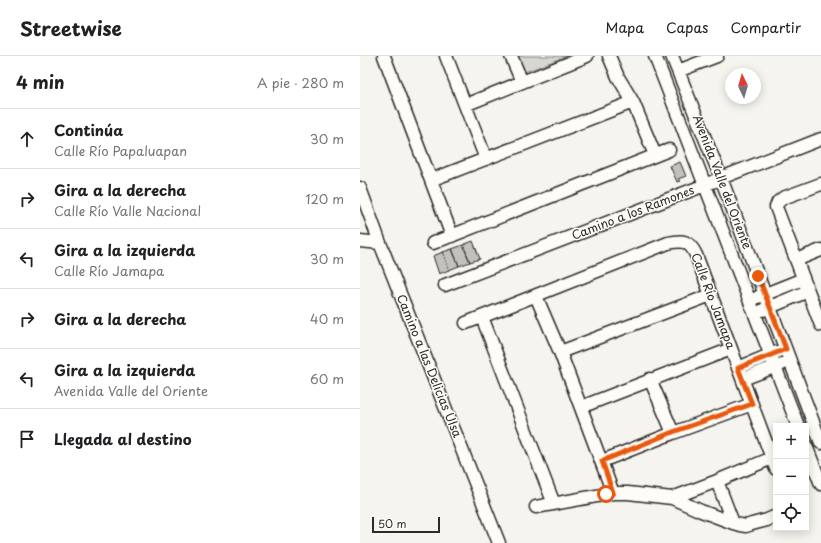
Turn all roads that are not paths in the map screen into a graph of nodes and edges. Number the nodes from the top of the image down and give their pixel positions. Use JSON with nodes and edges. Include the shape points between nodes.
{"nodes":[{"id":1,"x":384,"y":56,"type":"edge"},
{"id":2,"x":446,"y":56,"type":"edge"},
{"id":3,"x":511,"y":56,"type":"edge"},
{"id":4,"x":587,"y":56,"type":"edge"},
{"id":5,"x":609,"y":56,"type":"edge"},
{"id":6,"x":655,"y":56,"type":"edge"},
{"id":7,"x":672,"y":56,"type":"edge"},
{"id":8,"x":716,"y":56,"type":"edge"},
{"id":9,"x":678,"y":71,"type":"junction"},
{"id":10,"x":522,"y":82,"type":"junction"},
{"id":11,"x":634,"y":102,"type":"junction"},
{"id":12,"x":465,"y":105,"type":"junction"},
{"id":13,"x":821,"y":139,"type":"edge"},
{"id":14,"x":669,"y":150,"type":"dead end"},
{"id":15,"x":655,"y":155,"type":"junction"},
{"id":16,"x":486,"y":159,"type":"junction"},
{"id":17,"x":721,"y":178,"type":"junction"},
{"id":18,"x":431,"y":180,"type":"junction"},
{"id":19,"x":821,"y":184,"type":"edge"},
{"id":20,"x":705,"y":185,"type":"junction"},
{"id":21,"x":360,"y":188,"type":"edge"},
{"id":22,"x":452,"y":236,"type":"junction"},
{"id":23,"x":360,"y":242,"type":"edge"},
{"id":24,"x":380,"y":243,"type":"junction"},
{"id":25,"x":433,"y":243,"type":"dead end"},
{"id":26,"x":821,"y":250,"type":"edge"},
{"id":27,"x":796,"y":260,"type":"junction"},
{"id":28,"x":803,"y":279,"type":"junction"},
{"id":29,"x":445,"y":285,"type":"dead end"},
{"id":30,"x":808,"y":291,"type":"junction"},
{"id":31,"x":765,"y":294,"type":"junction"},
{"id":32,"x":711,"y":295,"type":"junction"},
{"id":33,"x":536,"y":296,"type":"junction"},
{"id":34,"x":749,"y":300,"type":"junction"},
{"id":35,"x":770,"y":307,"type":"junction"},
{"id":36,"x":754,"y":313,"type":"junction"},
{"id":37,"x":482,"y":317,"type":"junction"},
{"id":38,"x":820,"y":318,"type":"edge"},
{"id":39,"x":466,"y":323,"type":"dead end"},
{"id":40,"x":731,"y":349,"type":"junction"},
{"id":41,"x":786,"y":349,"type":"junction"},
{"id":42,"x":560,"y":352,"type":"junction"},
{"id":43,"x":770,"y":355,"type":"junction"},
{"id":44,"x":790,"y":360,"type":"junction"},
{"id":45,"x":775,"y":367,"type":"junction"},
{"id":46,"x":740,"y":374,"type":"junction"},
{"id":47,"x":650,"y":380,"type":"junction"},
{"id":48,"x":752,"y":404,"type":"junction"},
{"id":49,"x":580,"y":407,"type":"junction"},
{"id":50,"x":797,"y":423,"type":"edge"},
{"id":51,"x":673,"y":432,"type":"junction"},
{"id":52,"x":821,"y":443,"type":"edge"},
{"id":53,"x":809,"y":454,"type":"edge"},
{"id":54,"x":772,"y":458,"type":"joint"},
{"id":55,"x":602,"y":461,"type":"junction"},
{"id":56,"x":717,"y":481,"type":"junction"},
{"id":57,"x":821,"y":484,"type":"edge"},
{"id":58,"x":613,"y":493,"type":"junction"},
{"id":59,"x":672,"y":498,"type":"junction"},
{"id":60,"x":554,"y":504,"type":"junction"},
{"id":61,"x":536,"y":507,"type":"dead end"},
{"id":62,"x":773,"y":517,"type":"edge"},
{"id":63,"x":733,"y":523,"type":"junction"},
{"id":64,"x":498,"y":543,"type":"edge"}],
"edges":[{"from":1,"to":18,"type":"street"},
{"from":2,"to":12,"type":"street"},
{"from":3,"to":10,"type":"street"},
{"from":4,"to":10,"type":"street"},
{"from":5,"to":11,"type":"street"},
{"from":6,"to":20,"type":"street","name":"Avenida Valle del Oriente"},
{"from":7,"to":9,"type":"street","name":"Avenida Valle del Oriente"},
{"from":8,"to":9,"type":"street"},
{"from":9,"to":17,"type":"street","name":"Avenida Valle del Oriente"},
{"from":10,"to":12,"type":"street"},
{"from":11,"to":15,"type":"street"},
{"from":11,"to":16,"type":"street"},
{"from":12,"to":16,"type":"street"},
{"from":13,"to":17,"type":"street","name":"Camino a los Ramones"},
{"from":14,"to":15,"type":"street"},
{"from":15,"to":22,"type":"street"},
{"from":16,"to":18,"type":"street"},
{"from":17,"to":20,"type":"street","name":"Camino a los Ramones"},
{"from":17,"to":31,"type":"street","name":"Avenida Valle del Oriente"},
{"from":18,"to":22,"type":"street"},
{"from":19,"to":27,"type":"street","via":[[779,200],[776,208]]},
{"from":20,"to":29,"type":"street","name":"Camino a los Ramones"},
{"from":20,"to":34,"type":"street","name":"Avenida Valle del Oriente"},
{"from":21,"to":24,"type":"street","name":"Camino a las Delicias Ulsa"},
{"from":22,"to":25,"type":"street"},
{"from":23,"to":24,"type":"street"},
{"from":24,"to":64,"type":"street","name":"Camino a las Delicias Ulsa"},
{"from":26,"to":27,"type":"street"},
{"from":27,"to":28,"type":"street"},
{"from":28,"to":30,"type":"street"},
{"from":28,"to":31,"type":"street"},
{"from":30,"to":35,"type":"street"},
{"from":30,"to":38,"type":"street"},
{"from":31,"to":34,"type":"street"},
{"from":31,"to":35,"type":"street","name":"Avenida Valle del Oriente"},
{"from":32,"to":33,"type":"street","name":"Calle Río Jamapa","via":[[693,248],[683,242],[677,242],[668,243]]},
{"from":32,"to":40,"type":"street","name":"Calle Río Jamapa"},
{"from":32,"to":42,"type":"street"},
{"from":33,"to":37,"type":"street"},
{"from":33,"to":42,"type":"street"},
{"from":34,"to":36,"type":"street","name":"Avenida Valle del Oriente"},
{"from":35,"to":36,"type":"street"},
{"from":35,"to":41,"type":"street","name":"Avenida Valle del Oriente"},
{"from":36,"to":43,"type":"street","name":"Avenida Valle del Oriente"},
{"from":37,"to":39,"type":"street"},
{"from":37,"to":60,"type":"street"},
{"from":40,"to":46,"type":"street","name":"Calle Río Jamapa"},
{"from":40,"to":47,"type":"street"},
{"from":41,"to":43,"type":"street"},
{"from":41,"to":44,"type":"street","name":"Avenida Valle del Oriente"},
{"from":42,"to":49,"type":"street"},
{"from":43,"to":45,"type":"street","name":"Avenida Valle del Oriente"},
{"from":43,"to":46,"type":"street"},
{"from":44,"to":45,"type":"street"},
{"from":44,"to":52,"type":"street","name":"Avenida Valle del Oriente"},
{"from":45,"to":46,"type":"street"},
{"from":45,"to":50,"type":"street","name":"Avenida Valle del Oriente"},
{"from":46,"to":48,"type":"street","name":"Calle Río Jamapa"},
{"from":47,"to":49,"type":"street"},
{"from":47,"to":51,"type":"street"},
{"from":48,"to":51,"type":"street"},
{"from":48,"to":54,"type":"street","name":"Calle Río Jamapa"},
{"from":49,"to":55,"type":"street"},
{"from":51,"to":55,"type":"street"},
{"from":53,"to":57,"type":"street"},
{"from":54,"to":56,"type":"street"},
{"from":55,"to":58,"type":"street"},
{"from":56,"to":59,"type":"street"},
{"from":56,"to":63,"type":"street"},
{"from":58,"to":59,"type":"street"},
{"from":58,"to":60,"type":"street"},
{"from":59,"to":63,"type":"street"},
{"from":60,"to":61,"type":"street"},
{"from":62,"to":63,"type":"street","via":[[746,526]]}]}
